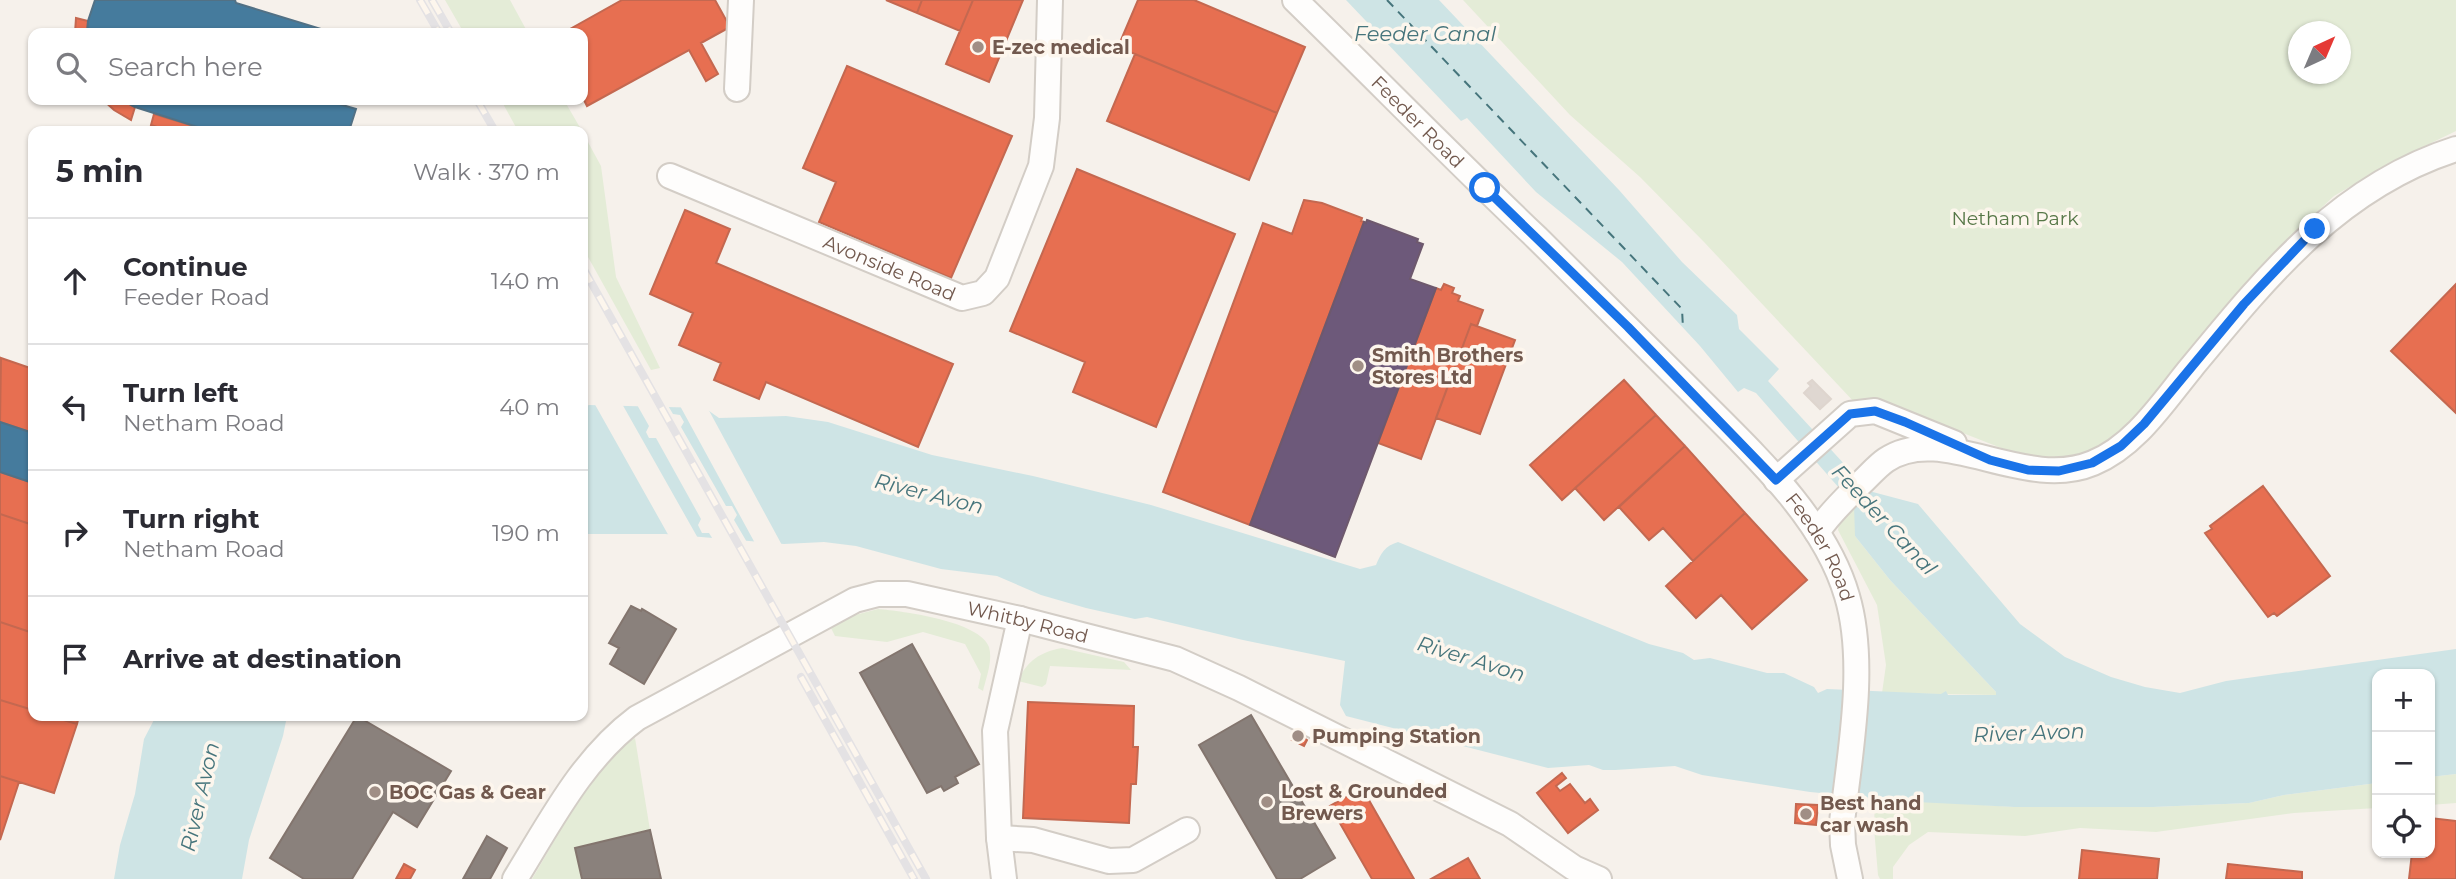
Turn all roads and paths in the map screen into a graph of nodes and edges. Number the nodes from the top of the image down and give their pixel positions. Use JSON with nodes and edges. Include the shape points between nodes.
{"nodes":[{"id":1,"x":741,"y":0,"type":"edge"},
{"id":2,"x":1050,"y":0,"type":"edge"},
{"id":3,"x":1295,"y":0,"type":"edge"},
{"id":4,"x":737,"y":89,"type":"dead end"},
{"id":5,"x":2456,"y":149,"type":"edge"},
{"id":6,"x":670,"y":176,"type":"dead end"},
{"id":7,"x":1990,"y":460,"type":"junction"},
{"id":8,"x":1776,"y":480,"type":"junction"},
{"id":9,"x":1816,"y":532,"type":"junction"},
{"id":10,"x":1020,"y":619,"type":"junction"},
{"id":11,"x":1187,"y":830,"type":"dead end"},
{"id":12,"x":999,"y":838,"type":"junction"},
{"id":13,"x":515,"y":879,"type":"edge"},
{"id":14,"x":1004,"y":879,"type":"edge"},
{"id":15,"x":1599,"y":879,"type":"edge"},
{"id":16,"x":1850,"y":879,"type":"edge"}],
"edges":[{"from":1,"to":4,"type":"street"},
{"from":2,"to":6,"type":"street","name":"Avonside Road","via":[[1041,166],[998,278],[983,293],[962,299]]},
{"from":3,"to":8,"type":"street","name":"Feeder Road","via":[[1628,327]]},
{"from":5,"to":7,"type":"street","via":[[2372,186],[2315,229],[2121,446],[2092,463],[2059,471],[2028,470]]},
{"from":7,"to":8,"type":"street","via":[[1875,411],[1850,414]]},
{"from":7,"to":9,"type":"street","via":[[1920,447],[1887,459]]},
{"from":8,"to":9,"type":"street","name":"Feeder Road"},
{"from":9,"to":16,"type":"street","name":"Feeder Road","via":[[1835,564],[1855,631],[1857,675],[1843,845]]},
{"from":10,"to":12,"type":"street","via":[[995,731]]},
{"from":10,"to":13,"type":"street","name":"Whitby Road","via":[[907,594],[855,600],[637,718],[614,735],[575,781]]},
{"from":10,"to":15,"type":"street","name":"Whitby Road","via":[[1175,659],[1218,678],[1510,824],[1548,852]]},
{"from":11,"to":12,"type":"street","via":[[1133,860],[1109,861],[1033,840]]},
{"from":12,"to":14,"type":"street"}]}
